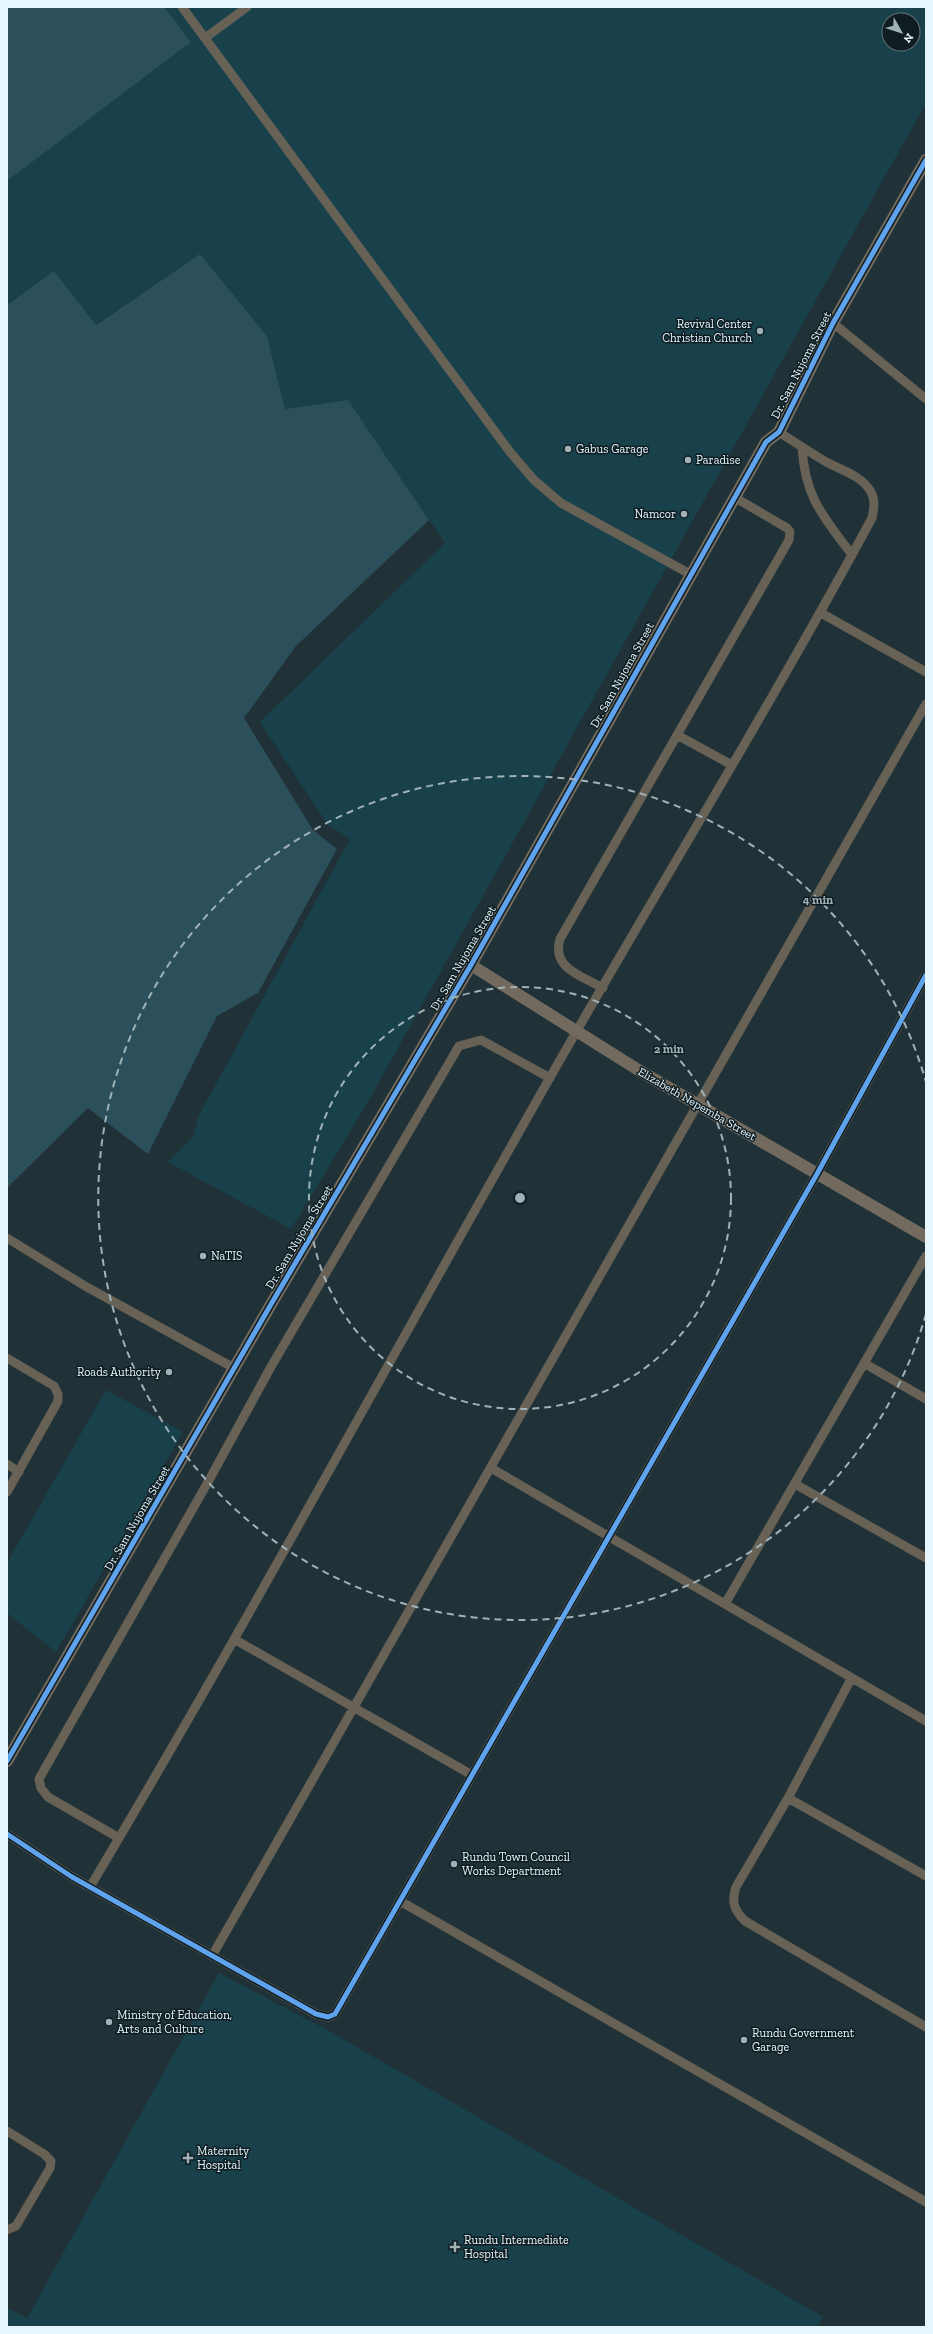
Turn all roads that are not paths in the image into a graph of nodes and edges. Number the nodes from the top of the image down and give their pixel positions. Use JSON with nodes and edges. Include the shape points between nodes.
{"nodes":[{"id":1,"x":182,"y":7,"type":"edge"},
{"id":2,"x":247,"y":7,"type":"edge"},
{"id":3,"x":205,"y":38,"type":"junction"},
{"id":4,"x":926,"y":160,"type":"edge"},
{"id":5,"x":832,"y":324,"type":"junction"},
{"id":6,"x":926,"y":399,"type":"edge"},
{"id":7,"x":778,"y":432,"type":"junction"},
{"id":8,"x":802,"y":447,"type":"junction"},
{"id":9,"x":734,"y":497,"type":"junction"},
{"id":10,"x":852,"y":555,"type":"junction"},
{"id":11,"x":690,"y":574,"type":"junction"},
{"id":12,"x":821,"y":613,"type":"junction"},
{"id":13,"x":926,"y":672,"type":"edge"},
{"id":14,"x":926,"y":704,"type":"edge"},
{"id":15,"x":677,"y":735,"type":"junction"},
{"id":16,"x":732,"y":765,"type":"junction"},
{"id":17,"x":471,"y":965,"type":"junction"},
{"id":18,"x":926,"y":975,"type":"edge"},
{"id":19,"x":603,"y":988,"type":"junction"},
{"id":20,"x":577,"y":1032,"type":"junction"},
{"id":21,"x":550,"y":1078,"type":"junction"},
{"id":22,"x":698,"y":1105,"type":"junction"},
{"id":23,"x":817,"y":1174,"type":"junction"},
{"id":24,"x":926,"y":1237,"type":"edge"},
{"id":25,"x":7,"y":1238,"type":"edge"},
{"id":26,"x":926,"y":1256,"type":"edge"},
{"id":27,"x":7,"y":1358,"type":"edge"},
{"id":28,"x":864,"y":1363,"type":"junction"},
{"id":29,"x":234,"y":1368,"type":"junction"},
{"id":30,"x":926,"y":1399,"type":"edge"},
{"id":31,"x":7,"y":1464,"type":"edge"},
{"id":32,"x":491,"y":1468,"type":"junction"},
{"id":33,"x":19,"y":1472,"type":"junction"},
{"id":34,"x":795,"y":1484,"type":"junction"},
{"id":35,"x":7,"y":1492,"type":"edge"},
{"id":36,"x":609,"y":1535,"type":"junction"},
{"id":37,"x":926,"y":1558,"type":"edge"},
{"id":38,"x":725,"y":1604,"type":"junction"},
{"id":39,"x":234,"y":1639,"type":"junction"},
{"id":40,"x":851,"y":1679,"type":"junction"},
{"id":41,"x":354,"y":1707,"type":"junction"},
{"id":42,"x":926,"y":1721,"type":"edge"},
{"id":43,"x":7,"y":1761,"type":"edge"},
{"id":44,"x":472,"y":1775,"type":"junction"},
{"id":45,"x":788,"y":1798,"type":"junction"},
{"id":46,"x":7,"y":1834,"type":"edge"},
{"id":47,"x":119,"y":1838,"type":"junction"},
{"id":48,"x":926,"y":1876,"type":"edge"},
{"id":49,"x":90,"y":1887,"type":"junction"},
{"id":50,"x":400,"y":1901,"type":"junction"},
{"id":51,"x":212,"y":1956,"type":"junction"},
{"id":52,"x":926,"y":2027,"type":"edge"},
{"id":53,"x":7,"y":2131,"type":"edge"},
{"id":54,"x":926,"y":2202,"type":"edge"},
{"id":55,"x":7,"y":2230,"type":"edge"}],
"edges":[{"from":1,"to":3,"type":"street"},
{"from":2,"to":3,"type":"street"},
{"from":3,"to":11,"type":"street","via":[[510,452],[534,480],[561,503]]},
{"from":4,"to":5,"type":"street","name":"Dr. Sam Nujoma Street"},
{"from":5,"to":6,"type":"street"},
{"from":5,"to":7,"type":"street","name":"Dr. Sam Nujoma Street"},
{"from":7,"to":8,"type":"street"},
{"from":7,"to":9,"type":"street","name":"Dr. Sam Nujoma Street","via":[[766,442]]},
{"from":8,"to":10,"type":"street","via":[[803,464],[815,503],[821,515]]},
{"from":8,"to":10,"type":"street","via":[[860,480],[873,496],[872,518]]},
{"from":9,"to":11,"type":"street","name":"Dr. Sam Nujoma Street"},
{"from":9,"to":15,"type":"street","via":[[787,528],[790,532],[789,540]]},
{"from":10,"to":12,"type":"street"},
{"from":11,"to":17,"type":"street","name":"Dr. Sam Nujoma Street"},
{"from":12,"to":13,"type":"street"},
{"from":12,"to":16,"type":"street"},
{"from":14,"to":22,"type":"street"},
{"from":15,"to":16,"type":"street"},
{"from":15,"to":19,"type":"street","via":[[560,939],[557,949],[561,961],[567,967]]},
{"from":16,"to":19,"type":"street"},
{"from":17,"to":20,"type":"street","name":"Elizabeth Nepemba Street"},
{"from":17,"to":29,"type":"street","name":"Dr. Sam Nujoma Street"},
{"from":18,"to":23,"type":"street"},
{"from":19,"to":20,"type":"street"},
{"from":20,"to":21,"type":"street"},
{"from":20,"to":22,"type":"street","name":"Elizabeth Nepemba Street"},
{"from":21,"to":39,"type":"street"},
{"from":21,"to":47,"type":"street","via":[[481,1040],[459,1046],[272,1365],[39,1778],[41,1788],[48,1797]]},
{"from":22,"to":23,"type":"street","name":"Elizabeth Nepemba Street"},
{"from":22,"to":32,"type":"street"},
{"from":23,"to":24,"type":"street","name":"Elizabeth Nepemba Street"},
{"from":23,"to":36,"type":"street"},
{"from":25,"to":29,"type":"street","via":[[85,1286]]},
{"from":26,"to":28,"type":"street"},
{"from":27,"to":33,"type":"street","via":[[54,1386],[58,1394],[58,1401]]},
{"from":28,"to":30,"type":"street"},
{"from":28,"to":34,"type":"street"},
{"from":29,"to":43,"type":"street","name":"Dr. Sam Nujoma Street"},
{"from":31,"to":33,"type":"street"},
{"from":32,"to":36,"type":"street"},
{"from":32,"to":41,"type":"street"},
{"from":33,"to":35,"type":"street"},
{"from":34,"to":37,"type":"street"},
{"from":34,"to":38,"type":"street"},
{"from":36,"to":38,"type":"street"},
{"from":36,"to":44,"type":"street"},
{"from":38,"to":40,"type":"street"},
{"from":39,"to":41,"type":"street"},
{"from":39,"to":47,"type":"street"},
{"from":40,"to":42,"type":"street"},
{"from":40,"to":45,"type":"street"},
{"from":41,"to":44,"type":"street"},
{"from":41,"to":51,"type":"street"},
{"from":44,"to":50,"type":"street"},
{"from":45,"to":48,"type":"street"},
{"from":45,"to":52,"type":"street","via":[[736,1888],[733,1896],[737,1913],[745,1921]]},
{"from":46,"to":49,"type":"street"},
{"from":47,"to":49,"type":"street"},
{"from":49,"to":51,"type":"street"},
{"from":50,"to":51,"type":"street","via":[[338,2010],[328,2017],[321,2017]]},
{"from":50,"to":54,"type":"street"},
{"from":53,"to":55,"type":"street","via":[[51,2161],[50,2168],[16,2226]]}]}
